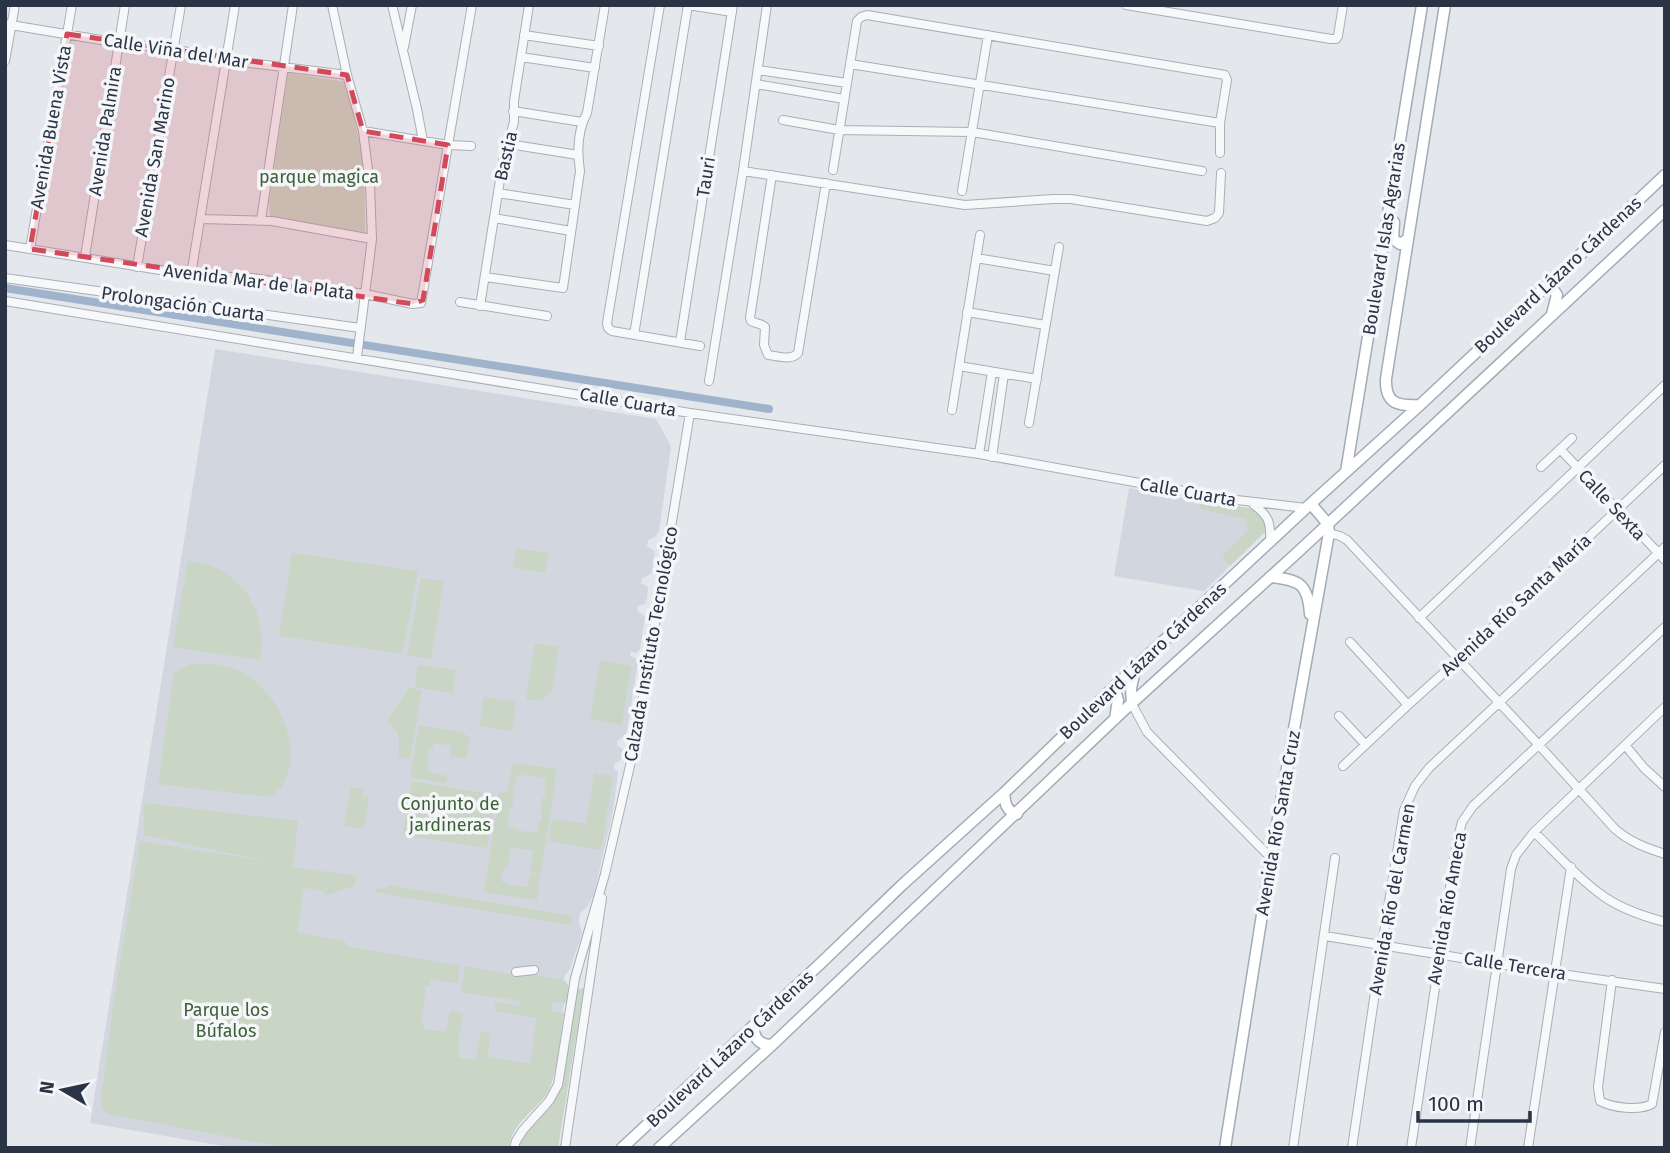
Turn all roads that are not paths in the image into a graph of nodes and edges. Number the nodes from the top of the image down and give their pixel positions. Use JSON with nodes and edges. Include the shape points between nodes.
{"nodes":[{"id":1,"x":15,"y":5,"type":"edge"},
{"id":2,"x":72,"y":5,"type":"edge"},
{"id":3,"x":125,"y":5,"type":"edge"},
{"id":4,"x":181,"y":5,"type":"edge"},
{"id":5,"x":235,"y":5,"type":"edge"},
{"id":6,"x":293,"y":5,"type":"edge"},
{"id":7,"x":332,"y":5,"type":"edge"},
{"id":8,"x":392,"y":5,"type":"edge"},
{"id":9,"x":412,"y":5,"type":"edge"},
{"id":10,"x":472,"y":5,"type":"edge"},
{"id":11,"x":529,"y":5,"type":"edge"},
{"id":12,"x":605,"y":5,"type":"edge"},
{"id":13,"x":660,"y":5,"type":"edge"},
{"id":14,"x":688,"y":5,"type":"edge"},
{"id":15,"x":767,"y":5,"type":"edge"},
{"id":16,"x":1126,"y":5,"type":"edge"},
{"id":17,"x":1343,"y":5,"type":"edge"},
{"id":18,"x":1422,"y":5,"type":"edge"},
{"id":19,"x":1444,"y":6,"type":"edge"},
{"id":20,"x":733,"y":9,"type":"edge"},
{"id":21,"x":8,"y":24,"type":"edge"},
{"id":22,"x":67,"y":34,"type":"junction"},
{"id":23,"x":524,"y":35,"type":"junction"},
{"id":24,"x":988,"y":35,"type":"junction"},
{"id":25,"x":119,"y":43,"type":"junction"},
{"id":26,"x":599,"y":46,"type":"junction"},
{"id":27,"x":173,"y":50,"type":"junction"},
{"id":28,"x":403,"y":50,"type":"junction"},
{"id":29,"x":521,"y":57,"type":"junction"},
{"id":30,"x":226,"y":60,"type":"junction"},
{"id":31,"x":5,"y":61,"type":"edge"},
{"id":32,"x":850,"y":64,"type":"junction"},
{"id":33,"x":283,"y":68,"type":"junction"},
{"id":34,"x":595,"y":68,"type":"junction"},
{"id":35,"x":758,"y":70,"type":"junction"},
{"id":36,"x":347,"y":75,"type":"junction"},
{"id":37,"x":847,"y":83,"type":"junction"},
{"id":38,"x":756,"y":84,"type":"junction"},
{"id":39,"x":980,"y":85,"type":"junction"},
{"id":40,"x":844,"y":99,"type":"junction"},
{"id":41,"x":513,"y":111,"type":"junction"},
{"id":42,"x":783,"y":120,"type":"dead end"},
{"id":43,"x":582,"y":122,"type":"junction"},
{"id":44,"x":1220,"y":123,"type":"junction"},
{"id":45,"x":839,"y":130,"type":"junction"},
{"id":46,"x":363,"y":131,"type":"junction"},
{"id":47,"x":972,"y":132,"type":"junction"},
{"id":48,"x":422,"y":141,"type":"junction"},
{"id":49,"x":508,"y":144,"type":"junction"},
{"id":50,"x":448,"y":145,"type":"junction"},
{"id":51,"x":471,"y":146,"type":"dead end"},
{"id":52,"x":1220,"y":153,"type":"dead end"},
{"id":53,"x":578,"y":155,"type":"junction"},
{"id":54,"x":833,"y":170,"type":"dead end"},
{"id":55,"x":743,"y":171,"type":"junction"},
{"id":56,"x":1202,"y":171,"type":"dead end"},
{"id":57,"x":1221,"y":173,"type":"dead end"},
{"id":58,"x":772,"y":175,"type":"junction"},
{"id":59,"x":1665,"y":175,"type":"edge"},
{"id":60,"x":1394,"y":176,"type":"junction"},
{"id":61,"x":826,"y":183,"type":"junction"},
{"id":62,"x":962,"y":191,"type":"dead end"},
{"id":63,"x":498,"y":193,"type":"junction"},
{"id":64,"x":575,"y":205,"type":"junction"},
{"id":65,"x":1665,"y":211,"type":"edge"},
{"id":66,"x":494,"y":218,"type":"junction"},
{"id":67,"x":202,"y":219,"type":"junction"},
{"id":68,"x":261,"y":220,"type":"junction"},
{"id":69,"x":571,"y":232,"type":"junction"},
{"id":70,"x":980,"y":235,"type":"dead end"},
{"id":71,"x":372,"y":239,"type":"junction"},
{"id":72,"x":1408,"y":239,"type":"junction"},
{"id":73,"x":5,"y":245,"type":"edge"},
{"id":74,"x":1059,"y":247,"type":"dead end"},
{"id":75,"x":30,"y":249,"type":"junction"},
{"id":76,"x":85,"y":257,"type":"junction"},
{"id":77,"x":976,"y":258,"type":"junction"},
{"id":78,"x":137,"y":267,"type":"junction"},
{"id":79,"x":1055,"y":271,"type":"junction"},
{"id":80,"x":191,"y":275,"type":"junction"},
{"id":81,"x":485,"y":277,"type":"junction"},
{"id":82,"x":5,"y":278,"type":"edge"},
{"id":83,"x":1549,"y":283,"type":"junction"},
{"id":84,"x":365,"y":295,"type":"junction"},
{"id":85,"x":5,"y":301,"type":"edge"},
{"id":86,"x":460,"y":302,"type":"dead end"},
{"id":87,"x":480,"y":306,"type":"junction"},
{"id":88,"x":967,"y":312,"type":"junction"},
{"id":89,"x":547,"y":316,"type":"dead end"},
{"id":90,"x":1551,"y":317,"type":"junction"},
{"id":91,"x":1045,"y":325,"type":"junction"},
{"id":92,"x":360,"y":331,"type":"junction"},
{"id":93,"x":634,"y":335,"type":"junction"},
{"id":94,"x":680,"y":342,"type":"junction"},
{"id":95,"x":700,"y":346,"type":"dead end"},
{"id":96,"x":358,"y":354,"type":"junction"},
{"id":97,"x":959,"y":366,"type":"junction"},
{"id":98,"x":992,"y":372,"type":"junction"},
{"id":99,"x":1004,"y":374,"type":"junction"},
{"id":100,"x":1037,"y":379,"type":"junction"},
{"id":101,"x":709,"y":381,"type":"dead end"},
{"id":102,"x":1665,"y":385,"type":"edge"},
{"id":103,"x":1420,"y":405,"type":"junction"},
{"id":104,"x":952,"y":410,"type":"dead end"},
{"id":105,"x":691,"y":413,"type":"junction"},
{"id":106,"x":1030,"y":423,"type":"dead end"},
{"id":107,"x":1572,"y":439,"type":"dead end"},
{"id":108,"x":1560,"y":449,"type":"junction"},
{"id":109,"x":979,"y":454,"type":"junction"},
{"id":110,"x":992,"y":457,"type":"junction"},
{"id":111,"x":1665,"y":465,"type":"edge"},
{"id":112,"x":1541,"y":467,"type":"dead end"},
{"id":113,"x":1577,"y":467,"type":"junction"},
{"id":114,"x":1346,"y":472,"type":"junction"},
{"id":115,"x":1250,"y":502,"type":"junction"},
{"id":116,"x":1309,"y":506,"type":"junction"},
{"id":117,"x":1617,"y":510,"type":"junction"},
{"id":118,"x":1329,"y":529,"type":"junction"},
{"id":119,"x":1270,"y":542,"type":"junction"},
{"id":120,"x":1661,"y":550,"type":"edge"},
{"id":121,"x":1665,"y":561,"type":"edge"},
{"id":122,"x":1270,"y":577,"type":"junction"},
{"id":123,"x":1419,"y":618,"type":"junction"},
{"id":124,"x":1665,"y":627,"type":"edge"},
{"id":125,"x":1311,"y":635,"type":"junction"},
{"id":126,"x":1350,"y":642,"type":"dead end"},
{"id":127,"x":1458,"y":660,"type":"junction"},
{"id":128,"x":1136,"y":667,"type":"junction"},
{"id":129,"x":1114,"y":687,"type":"junction"},
{"id":130,"x":1499,"y":703,"type":"junction"},
{"id":131,"x":1132,"y":704,"type":"junction"},
{"id":132,"x":1408,"y":705,"type":"junction"},
{"id":133,"x":1665,"y":707,"type":"edge"},
{"id":134,"x":1339,"y":716,"type":"dead end"},
{"id":135,"x":1115,"y":719,"type":"junction"},
{"id":136,"x":1365,"y":744,"type":"junction"},
{"id":137,"x":1538,"y":744,"type":"junction"},
{"id":138,"x":1625,"y":745,"type":"junction"},
{"id":139,"x":1343,"y":766,"type":"dead end"},
{"id":140,"x":1665,"y":787,"type":"edge"},
{"id":141,"x":1578,"y":789,"type":"junction"},
{"id":142,"x":1004,"y":793,"type":"junction"},
{"id":143,"x":1017,"y":814,"type":"junction"},
{"id":144,"x":1534,"y":832,"type":"junction"},
{"id":145,"x":1665,"y":854,"type":"edge"},
{"id":146,"x":1271,"y":858,"type":"junction"},
{"id":147,"x":1335,"y":858,"type":"dead end"},
{"id":148,"x":1571,"y":867,"type":"junction"},
{"id":149,"x":605,"y":874,"type":"junction"},
{"id":150,"x":1665,"y":922,"type":"edge"},
{"id":151,"x":1325,"y":936,"type":"junction"},
{"id":152,"x":1382,"y":945,"type":"junction"},
{"id":153,"x":1439,"y":954,"type":"junction"},
{"id":154,"x":1496,"y":964,"type":"junction"},
{"id":155,"x":534,"y":970,"type":"dead end"},
{"id":156,"x":516,"y":972,"type":"dead end"},
{"id":157,"x":1554,"y":973,"type":"junction"},
{"id":158,"x":1612,"y":980,"type":"junction"},
{"id":159,"x":574,"y":985,"type":"junction"},
{"id":160,"x":589,"y":988,"type":"junction"},
{"id":161,"x":1665,"y":989,"type":"edge"},
{"id":162,"x":754,"y":1026,"type":"junction"},
{"id":163,"x":1665,"y":1032,"type":"edge"},
{"id":164,"x":772,"y":1045,"type":"junction"},
{"id":165,"x":514,"y":1148,"type":"edge"},
{"id":166,"x":565,"y":1148,"type":"edge"},
{"id":167,"x":622,"y":1148,"type":"edge"},
{"id":168,"x":659,"y":1148,"type":"edge"},
{"id":169,"x":1225,"y":1148,"type":"edge"},
{"id":170,"x":1293,"y":1148,"type":"edge"},
{"id":171,"x":1352,"y":1148,"type":"edge"},
{"id":172,"x":1411,"y":1148,"type":"edge"},
{"id":173,"x":1469,"y":1148,"type":"edge"},
{"id":174,"x":1528,"y":1148,"type":"edge"}],
"edges":[{"from":1,"to":21,"type":"street"},
{"from":2,"to":22,"type":"street","name":"Avenida Buena Vista"},
{"from":3,"to":25,"type":"street","name":"Avenida Palmira"},
{"from":4,"to":27,"type":"street","name":"Avenida San Marino"},
{"from":5,"to":30,"type":"street"},
{"from":6,"to":33,"type":"street"},
{"from":7,"to":36,"type":"street"},
{"from":8,"to":28,"type":"street"},
{"from":9,"to":28,"type":"street"},
{"from":10,"to":50,"type":"street","name":"Avenida Mar de la Plata"},
{"from":11,"to":23,"type":"street","name":"Bastia"},
{"from":12,"to":26,"type":"street"},
{"from":13,"to":93,"type":"street","via":[[607,323],[612,331]]},
{"from":14,"to":20,"type":"street"},
{"from":14,"to":93,"type":"street"},
{"from":15,"to":35,"type":"street"},
{"from":16,"to":17,"type":"street","via":[[1331,40],[1338,36]]},
{"from":18,"to":60,"type":"main road","name":"Boulevard Islas Agrarias"},
{"from":19,"to":72,"type":"main road","name":"Boulevard Islas Agrarias"},
{"from":20,"to":94,"type":"street","name":"Tauri"},
{"from":21,"to":22,"type":"street","name":"Calle Viña del Mar"},
{"from":21,"to":31,"type":"street"},
{"from":22,"to":25,"type":"street","name":"Calle Viña del Mar"},
{"from":22,"to":75,"type":"street","name":"Avenida Buena Vista"},
{"from":23,"to":26,"type":"street"},
{"from":23,"to":29,"type":"street","name":"Bastia"},
{"from":24,"to":32,"type":"street","via":[[867,15],[857,21]]},
{"from":24,"to":39,"type":"street"},
{"from":24,"to":44,"type":"street","via":[[1225,75]]},
{"from":25,"to":27,"type":"street","name":"Calle Viña del Mar"},
{"from":25,"to":76,"type":"street","name":"Avenida Palmira"},
{"from":26,"to":34,"type":"street"},
{"from":27,"to":30,"type":"street","name":"Calle Viña del Mar"},
{"from":27,"to":78,"type":"street","name":"Avenida San Marino"},
{"from":28,"to":48,"type":"street"},
{"from":29,"to":34,"type":"street"},
{"from":29,"to":41,"type":"street","name":"Bastia"},
{"from":30,"to":33,"type":"street","name":"Calle Viña del Mar"},
{"from":30,"to":67,"type":"street"},
{"from":32,"to":37,"type":"street"},
{"from":32,"to":39,"type":"street"},
{"from":33,"to":36,"type":"street","name":"Calle Viña del Mar"},
{"from":33,"to":68,"type":"street"},
{"from":34,"to":43,"type":"street"},
{"from":35,"to":37,"type":"street"},
{"from":35,"to":38,"type":"street"},
{"from":36,"to":46,"type":"street"},
{"from":37,"to":40,"type":"street"},
{"from":38,"to":40,"type":"street"},
{"from":38,"to":55,"type":"street"},
{"from":39,"to":44,"type":"street"},
{"from":39,"to":47,"type":"street"},
{"from":40,"to":45,"type":"street"},
{"from":41,"to":43,"type":"street"},
{"from":41,"to":49,"type":"street","name":"Bastia"},
{"from":42,"to":45,"type":"street"},
{"from":43,"to":53,"type":"street"},
{"from":44,"to":52,"type":"street"},
{"from":45,"to":47,"type":"street"},
{"from":45,"to":54,"type":"street"},
{"from":46,"to":48,"type":"street"},
{"from":46,"to":71,"type":"street"},
{"from":47,"to":56,"type":"street"},
{"from":47,"to":62,"type":"street"},
{"from":48,"to":50,"type":"street"},
{"from":49,"to":53,"type":"street"},
{"from":49,"to":63,"type":"street","name":"Bastia"},
{"from":50,"to":51,"type":"street"},
{"from":50,"to":84,"type":"street","name":"Avenida Mar de la Plata","via":[[423,300],[414,304]]},
{"from":53,"to":64,"type":"street"},
{"from":55,"to":58,"type":"street"},
{"from":55,"to":101,"type":"street"},
{"from":57,"to":61,"type":"street","via":[[1219,213],[1208,221],[1071,199],[965,205]]},
{"from":58,"to":61,"type":"street"},
{"from":58,"to":61,"type":"street","via":[[750,318],[765,327],[768,355],[789,358],[798,353]]},
{"from":59,"to":83,"type":"main road","name":"Boulevard Lázaro Cárdenas"},
{"from":60,"to":72,"type":"main road","via":[[1400,186],[1393,239],[1400,244]]},
{"from":60,"to":114,"type":"main road","name":"Boulevard Islas Agrarias"},
{"from":63,"to":64,"type":"street"},
{"from":63,"to":66,"type":"street","name":"Bastia"},
{"from":64,"to":69,"type":"street"},
{"from":65,"to":90,"type":"main road","name":"Boulevard Lázaro Cárdenas"},
{"from":66,"to":69,"type":"street"},
{"from":66,"to":81,"type":"street","name":"Bastia"},
{"from":67,"to":68,"type":"street"},
{"from":67,"to":80,"type":"street"},
{"from":68,"to":71,"type":"street"},
{"from":69,"to":81,"type":"street","via":[[563,288]]},
{"from":70,"to":77,"type":"street"},
{"from":71,"to":84,"type":"street"},
{"from":72,"to":103,"type":"main road","name":"Boulevard Islas Agrarias","via":[[1386,387],[1395,403]]},
{"from":73,"to":75,"type":"street","name":"Avenida Mar de la Plata"},
{"from":74,"to":79,"type":"street"},
{"from":75,"to":76,"type":"street","name":"Avenida Mar de la Plata"},
{"from":76,"to":78,"type":"street","name":"Avenida Mar de la Plata"},
{"from":77,"to":79,"type":"street"},
{"from":77,"to":88,"type":"street"},
{"from":78,"to":80,"type":"street","name":"Avenida Mar de la Plata"},
{"from":79,"to":91,"type":"street"},
{"from":80,"to":84,"type":"street","name":"Avenida Mar de la Plata","via":[[252,278]]},
{"from":81,"to":87,"type":"street","name":"Bastia"},
{"from":82,"to":92,"type":"street","name":"Prolongación Cuarta"},
{"from":83,"to":90,"type":"main road","via":[[1557,295]]},
{"from":83,"to":103,"type":"main road","name":"Boulevard Lázaro Cárdenas"},
{"from":84,"to":92,"type":"street"},
{"from":85,"to":96,"type":"street","name":"Calle Cuarta"},
{"from":86,"to":87,"type":"street"},
{"from":87,"to":89,"type":"street"},
{"from":88,"to":91,"type":"street"},
{"from":88,"to":97,"type":"street"},
{"from":90,"to":118,"type":"main road","name":"Boulevard Lázaro Cárdenas"},
{"from":91,"to":100,"type":"street"},
{"from":92,"to":96,"type":"street"},
{"from":93,"to":94,"type":"street"},
{"from":94,"to":95,"type":"street"},
{"from":96,"to":105,"type":"street","name":"Calle Cuarta"},
{"from":97,"to":98,"type":"street"},
{"from":97,"to":104,"type":"street"},
{"from":98,"to":99,"type":"street"},
{"from":98,"to":109,"type":"street"},
{"from":99,"to":100,"type":"street"},
{"from":99,"to":110,"type":"street"},
{"from":100,"to":106,"type":"street"},
{"from":102,"to":113,"type":"street"},
{"from":103,"to":114,"type":"main road","name":"Boulevard Lázaro Cárdenas"},
{"from":105,"to":109,"type":"street","name":"Calle Cuarta"},
{"from":105,"to":149,"type":"street","name":"Calzada Instituto Tecnológico","via":[[635,744]]},
{"from":107,"to":108,"type":"street"},
{"from":108,"to":112,"type":"street"},
{"from":108,"to":113,"type":"street","name":"Calle Sexta"},
{"from":109,"to":110,"type":"street","name":"Calle Cuarta"},
{"from":110,"to":115,"type":"street","name":"Calle Cuarta"},
{"from":111,"to":117,"type":"street","name":"Avenida Río Santa María"},
{"from":113,"to":117,"type":"street","name":"Calle Sexta"},
{"from":113,"to":123,"type":"street"},
{"from":114,"to":116,"type":"main road","name":"Boulevard Lázaro Cárdenas"},
{"from":115,"to":116,"type":"street","name":"Calle Cuarta"},
{"from":115,"to":119,"type":"street","name":"Calle Cuarta","via":[[1268,519]]},
{"from":116,"to":118,"type":"main road"},
{"from":116,"to":119,"type":"main road","name":"Boulevard Lázaro Cárdenas"},
{"from":117,"to":120,"type":"street","name":"Calle Sexta"},
{"from":117,"to":127,"type":"street","name":"Avenida Río Santa María"},
{"from":118,"to":122,"type":"main road","name":"Boulevard Lázaro Cárdenas"},
{"from":118,"to":123,"type":"street","via":[[1348,540]]},
{"from":118,"to":125,"type":"main road","name":"Avenida Río Santa Cruz"},
{"from":119,"to":128,"type":"main road","name":"Boulevard Lázaro Cárdenas"},
{"from":120,"to":121,"type":"street","name":"Calle Sexta"},
{"from":120,"to":130,"type":"street","name":"Avenida Río del Carmen"},
{"from":122,"to":125,"type":"main road","via":[[1303,586]]},
{"from":122,"to":131,"type":"main road","name":"Boulevard Lázaro Cárdenas"},
{"from":123,"to":127,"type":"street"},
{"from":124,"to":137,"type":"street","name":"Avenida Río Ameca"},
{"from":125,"to":146,"type":"main road","name":"Avenida Río Santa Cruz"},
{"from":126,"to":132,"type":"street"},
{"from":127,"to":130,"type":"street"},
{"from":127,"to":132,"type":"street","name":"Avenida Río Santa María"},
{"from":128,"to":129,"type":"main road","name":"Boulevard Lázaro Cárdenas"},
{"from":128,"to":131,"type":"main road","via":[[1130,688]]},
{"from":129,"to":135,"type":"main road","via":[[1118,700]]},
{"from":129,"to":142,"type":"main road","name":"Boulevard Lázaro Cárdenas"},
{"from":130,"to":137,"type":"street"},
{"from":130,"to":152,"type":"street","name":"Avenida Río del Carmen","via":[[1429,768],[1409,796]]},
{"from":131,"to":135,"type":"main road","name":"Boulevard Lázaro Cárdenas"},
{"from":131,"to":146,"type":"street","via":[[1152,737]]},
{"from":132,"to":136,"type":"street","name":"Avenida Río Santa María"},
{"from":133,"to":138,"type":"street"},
{"from":134,"to":136,"type":"street"},
{"from":135,"to":143,"type":"main road","name":"Boulevard Lázaro Cárdenas"},
{"from":136,"to":139,"type":"street","name":"Avenida Río Santa María"},
{"from":137,"to":141,"type":"street"},
{"from":137,"to":153,"type":"street","name":"Avenida Río Ameca","via":[[1462,822]]},
{"from":138,"to":140,"type":"street"},
{"from":138,"to":141,"type":"street"},
{"from":141,"to":144,"type":"street"},
{"from":141,"to":145,"type":"street","via":[[1625,838]]},
{"from":142,"to":143,"type":"main road","via":[[1007,808]]},
{"from":142,"to":162,"type":"main road","name":"Boulevard Lázaro Cárdenas"},
{"from":143,"to":164,"type":"main road","name":"Boulevard Lázaro Cárdenas"},
{"from":144,"to":148,"type":"street"},
{"from":144,"to":154,"type":"street","via":[[1513,862]]},
{"from":146,"to":169,"type":"main road","name":"Avenida Río Santa Cruz"},
{"from":147,"to":151,"type":"street"},
{"from":148,"to":150,"type":"street","via":[[1622,907]]},
{"from":148,"to":157,"type":"street"},
{"from":149,"to":159,"type":"street","name":"Calzada Instituto Tecnológico"},
{"from":149,"to":160,"type":"street","name":"Calzada Instituto Tecnológico"},
{"from":151,"to":152,"type":"street","name":"Calle Tercera"},
{"from":151,"to":170,"type":"street"},
{"from":152,"to":153,"type":"street","name":"Calle Tercera"},
{"from":152,"to":171,"type":"street","name":"Avenida Río del Carmen"},
{"from":153,"to":154,"type":"street","name":"Calle Tercera"},
{"from":153,"to":172,"type":"street","name":"Avenida Río Ameca"},
{"from":154,"to":157,"type":"street","name":"Calle Tercera"},
{"from":154,"to":173,"type":"street"},
{"from":155,"to":156,"type":"street"},
{"from":157,"to":158,"type":"street","name":"Calle Tercera"},
{"from":157,"to":174,"type":"street"},
{"from":158,"to":161,"type":"street","name":"Calle Tercera"},
{"from":158,"to":163,"type":"street","via":[[1600,1101],[1613,1106],[1652,1104]]},
{"from":159,"to":160,"type":"street"},
{"from":159,"to":165,"type":"street","name":"Calzada Instituto Tecnológico","via":[[556,1089]]},
{"from":160,"to":166,"type":"street","name":"Calzada Instituto Tecnológico"},
{"from":162,"to":164,"type":"main road","via":[[759,1042]]},
{"from":162,"to":167,"type":"main road","name":"Boulevard Lázaro Cárdenas"},
{"from":164,"to":168,"type":"main road","name":"Boulevard Lázaro Cárdenas"}]}
